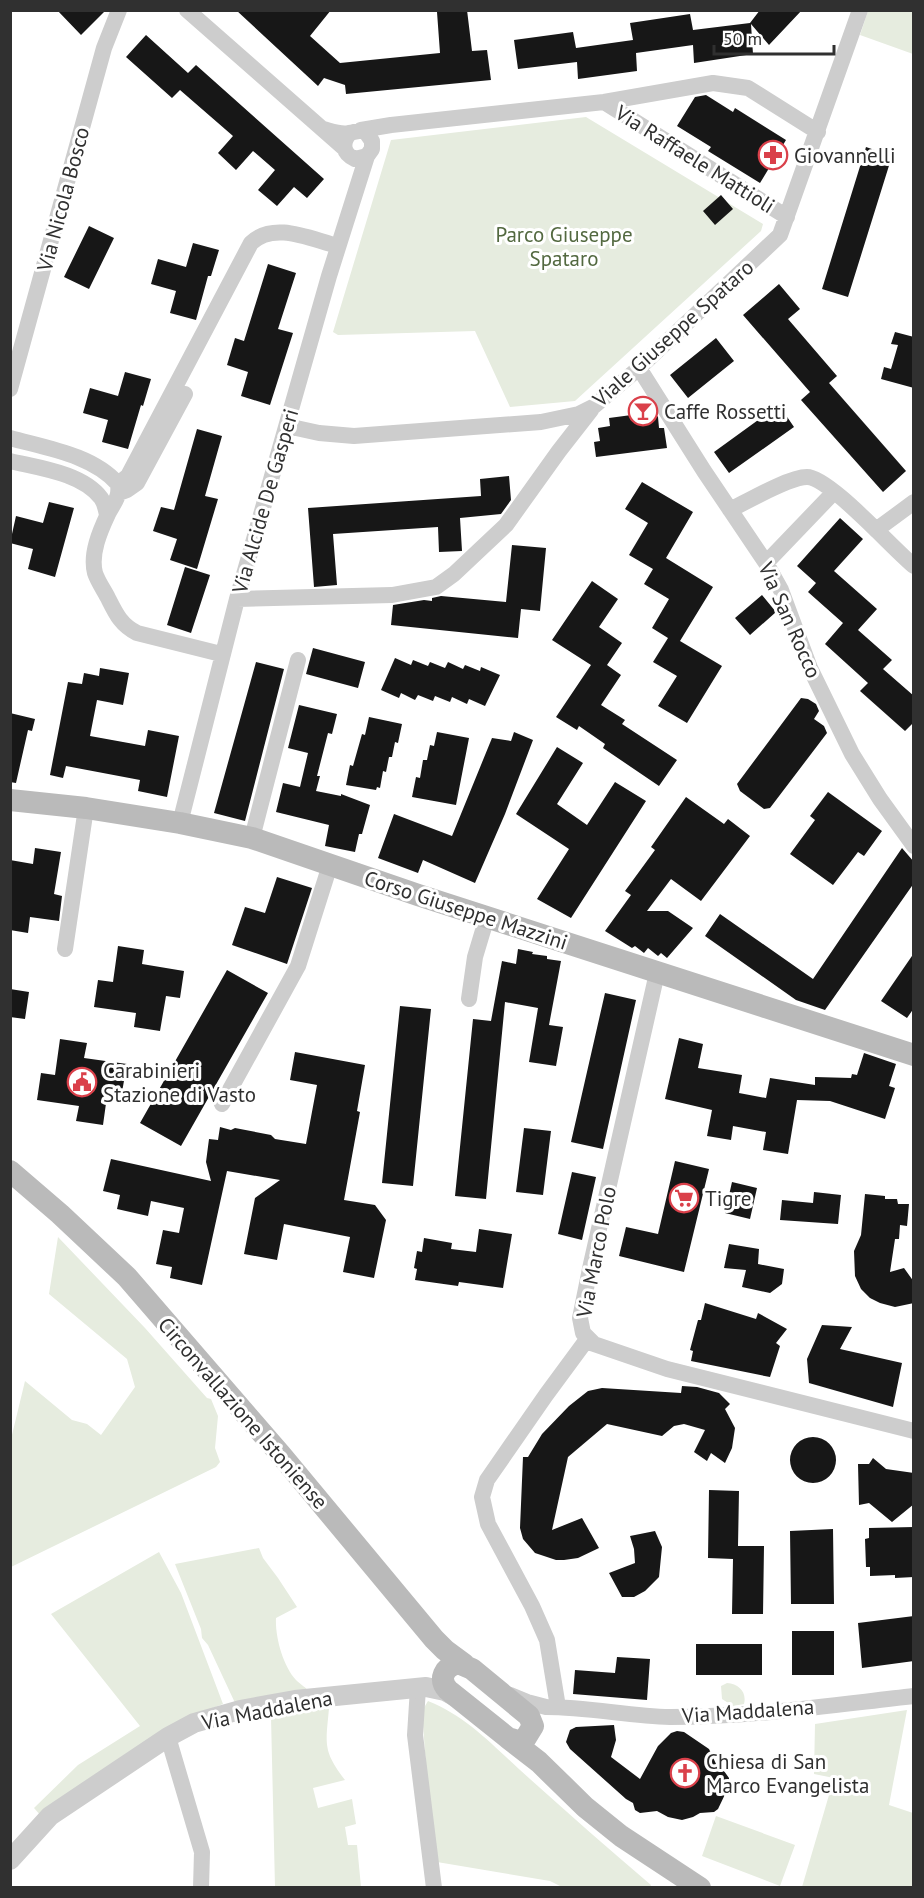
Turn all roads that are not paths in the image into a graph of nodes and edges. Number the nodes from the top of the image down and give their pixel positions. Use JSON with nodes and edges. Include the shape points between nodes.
{"nodes":[{"id":1,"x":119,"y":10,"type":"edge"},
{"id":2,"x":187,"y":10,"type":"edge"},
{"id":3,"x":860,"y":10,"type":"edge"},
{"id":4,"x":604,"y":102,"type":"junction"},
{"id":5,"x":818,"y":132,"type":"junction"},
{"id":6,"x":357,"y":144,"type":"junction"},
{"id":7,"x":787,"y":217,"type":"junction"},
{"id":8,"x":338,"y":246,"type":"junction"},
{"id":9,"x":639,"y":368,"type":"junction"},
{"id":10,"x":10,"y":389,"type":"edge"},
{"id":11,"x":593,"y":407,"type":"junction"},
{"id":12,"x":288,"y":426,"type":"junction"},
{"id":13,"x":10,"y":438,"type":"edge"},
{"id":14,"x":10,"y":461,"type":"edge"},
{"id":15,"x":118,"y":489,"type":"junction"},
{"id":16,"x":834,"y":492,"type":"junction"},
{"id":17,"x":914,"y":502,"type":"edge"},
{"id":18,"x":730,"y":510,"type":"junction"},
{"id":19,"x":107,"y":515,"type":"junction"},
{"id":20,"x":876,"y":530,"type":"junction"},
{"id":21,"x":766,"y":563,"type":"junction"},
{"id":22,"x":914,"y":566,"type":"edge"},
{"id":23,"x":237,"y":599,"type":"junction"},
{"id":24,"x":221,"y":654,"type":"junction"},
{"id":25,"x":298,"y":660,"type":"dead end"},
{"id":26,"x":10,"y":800,"type":"edge"},
{"id":27,"x":86,"y":808,"type":"junction"},
{"id":28,"x":180,"y":823,"type":"junction"},
{"id":29,"x":252,"y":838,"type":"junction"},
{"id":30,"x":914,"y":846,"type":"edge"},
{"id":31,"x":330,"y":865,"type":"junction"},
{"id":32,"x":487,"y":917,"type":"junction"},
{"id":33,"x":65,"y":949,"type":"dead end"},
{"id":34,"x":657,"y":973,"type":"junction"},
{"id":35,"x":470,"y":999,"type":"dead end"},
{"id":36,"x":914,"y":1055,"type":"edge"},
{"id":37,"x":222,"y":1104,"type":"dead end"},
{"id":38,"x":10,"y":1172,"type":"edge"},
{"id":39,"x":588,"y":1338,"type":"junction"},
{"id":40,"x":914,"y":1431,"type":"edge"},
{"id":41,"x":439,"y":1677,"type":"junction"},
{"id":42,"x":914,"y":1696,"type":"edge"},
{"id":43,"x":542,"y":1717,"type":"junction"},
{"id":44,"x":168,"y":1737,"type":"junction"},
{"id":45,"x":508,"y":1738,"type":"junction"},
{"id":46,"x":539,"y":1762,"type":"junction"},
{"id":47,"x":10,"y":1860,"type":"edge"},
{"id":48,"x":201,"y":1887,"type":"edge"},
{"id":49,"x":434,"y":1887,"type":"edge"},
{"id":50,"x":700,"y":1887,"type":"edge"}],
"edges":[{"from":1,"to":10,"type":"street","name":"Via Nicola Bosco","via":[[104,48]]},
{"from":2,"to":6,"type":"street","via":[[320,127]]},
{"from":3,"to":5,"type":"street","name":"Viale Giuseppe Spataro"},
{"from":4,"to":5,"type":"street","name":"Via Raffaele Mattioli","via":[[713,83],[747,88]]},
{"from":4,"to":6,"type":"street","name":"Via Raffaele Mattioli","via":[[391,125]]},
{"from":4,"to":7,"type":"street","name":"Via Raffaele Mattioli"},
{"from":5,"to":7,"type":"street","name":"Viale Giuseppe Spataro"},
{"from":6,"to":8,"type":"street","name":"Via Alcide De Gasperi","via":[[359,181]]},
{"from":7,"to":9,"type":"street","name":"Viale Giuseppe Spataro","via":[[780,235]]},
{"from":8,"to":12,"type":"street","name":"Via Alcide De Gasperi"},
{"from":8,"to":15,"type":"street","via":[[280,232],[265,234],[162,425],[137,483],[128,490]]},
{"from":9,"to":11,"type":"street","name":"Viale Giuseppe Spataro"},
{"from":9,"to":18,"type":"street","name":"Via San Rocco"},
{"from":11,"to":12,"type":"street","name":"Viale Giuseppe Spataro","via":[[541,422],[354,436]]},
{"from":11,"to":23,"type":"street","via":[[506,525],[436,587],[392,595]]},
{"from":12,"to":23,"type":"street","name":"Via Alcide De Gasperi"},
{"from":13,"to":15,"type":"street","via":[[87,461]]},
{"from":14,"to":19,"type":"street","via":[[77,480],[102,499]]},
{"from":15,"to":19,"type":"street"},
{"from":16,"to":18,"type":"street","via":[[814,478],[805,477]]},
{"from":16,"to":20,"type":"street"},
{"from":16,"to":21,"type":"street"},
{"from":17,"to":20,"type":"street"},
{"from":18,"to":21,"type":"street","name":"Via San Rocco"},
{"from":19,"to":24,"type":"street","via":[[94,553],[94,565],[126,627]]},
{"from":20,"to":22,"type":"street"},
{"from":21,"to":30,"type":"street","name":"Via San Rocco","via":[[852,754]]},
{"from":23,"to":24,"type":"street","name":"Via Alcide De Gasperi"},
{"from":24,"to":28,"type":"street","name":"Via Alcide De Gasperi"},
{"from":25,"to":29,"type":"street"},
{"from":26,"to":27,"type":"main road","name":"Corso Giuseppe Mazzini"},
{"from":27,"to":28,"type":"main road","name":"Corso Giuseppe Mazzini"},
{"from":27,"to":33,"type":"street"},
{"from":28,"to":29,"type":"main road","name":"Corso Giuseppe Mazzini"},
{"from":29,"to":31,"type":"main road","name":"Corso Giuseppe Mazzini"},
{"from":31,"to":32,"type":"main road","name":"Corso Giuseppe Mazzini"},
{"from":31,"to":37,"type":"street","via":[[298,966]]},
{"from":32,"to":34,"type":"main road","name":"Corso Giuseppe Mazzini"},
{"from":32,"to":35,"type":"street","via":[[475,957]]},
{"from":34,"to":36,"type":"main road","name":"Corso Giuseppe Mazzini"},
{"from":34,"to":39,"type":"street","name":"Via Marco Polo","via":[[580,1318]]},
{"from":38,"to":41,"type":"main road","name":"Circonvallazione Istoniense","via":[[127,1277],[281,1455],[434,1640],[441,1655]]},
{"from":39,"to":40,"type":"street","name":"Via Marco Polo","via":[[610,1351],[667,1370]]},
{"from":39,"to":43,"type":"street","via":[[487,1480],[482,1497],[488,1524],[547,1640]]},
{"from":41,"to":43,"type":"main road","via":[[496,1688],[524,1710]]},
{"from":41,"to":44,"type":"street","name":"Via Maddalena","via":[[240,1710],[194,1723]]},
{"from":41,"to":45,"type":"main road","name":"Circonvallazione Istoniense","via":[[454,1696]]},
{"from":41,"to":49,"type":"street","via":[[415,1735]]},
{"from":42,"to":43,"type":"street","name":"Via Maddalena","via":[[728,1715]]},
{"from":43,"to":45,"type":"main road","via":[[520,1741]]},
{"from":43,"to":46,"type":"main road","via":[[530,1743]]},
{"from":44,"to":47,"type":"street","name":"Via Maddalena","via":[[50,1816]]},
{"from":44,"to":48,"type":"street","via":[[202,1852]]},
{"from":45,"to":46,"type":"main road"},
{"from":46,"to":50,"type":"main road","via":[[621,1836]]}]}
